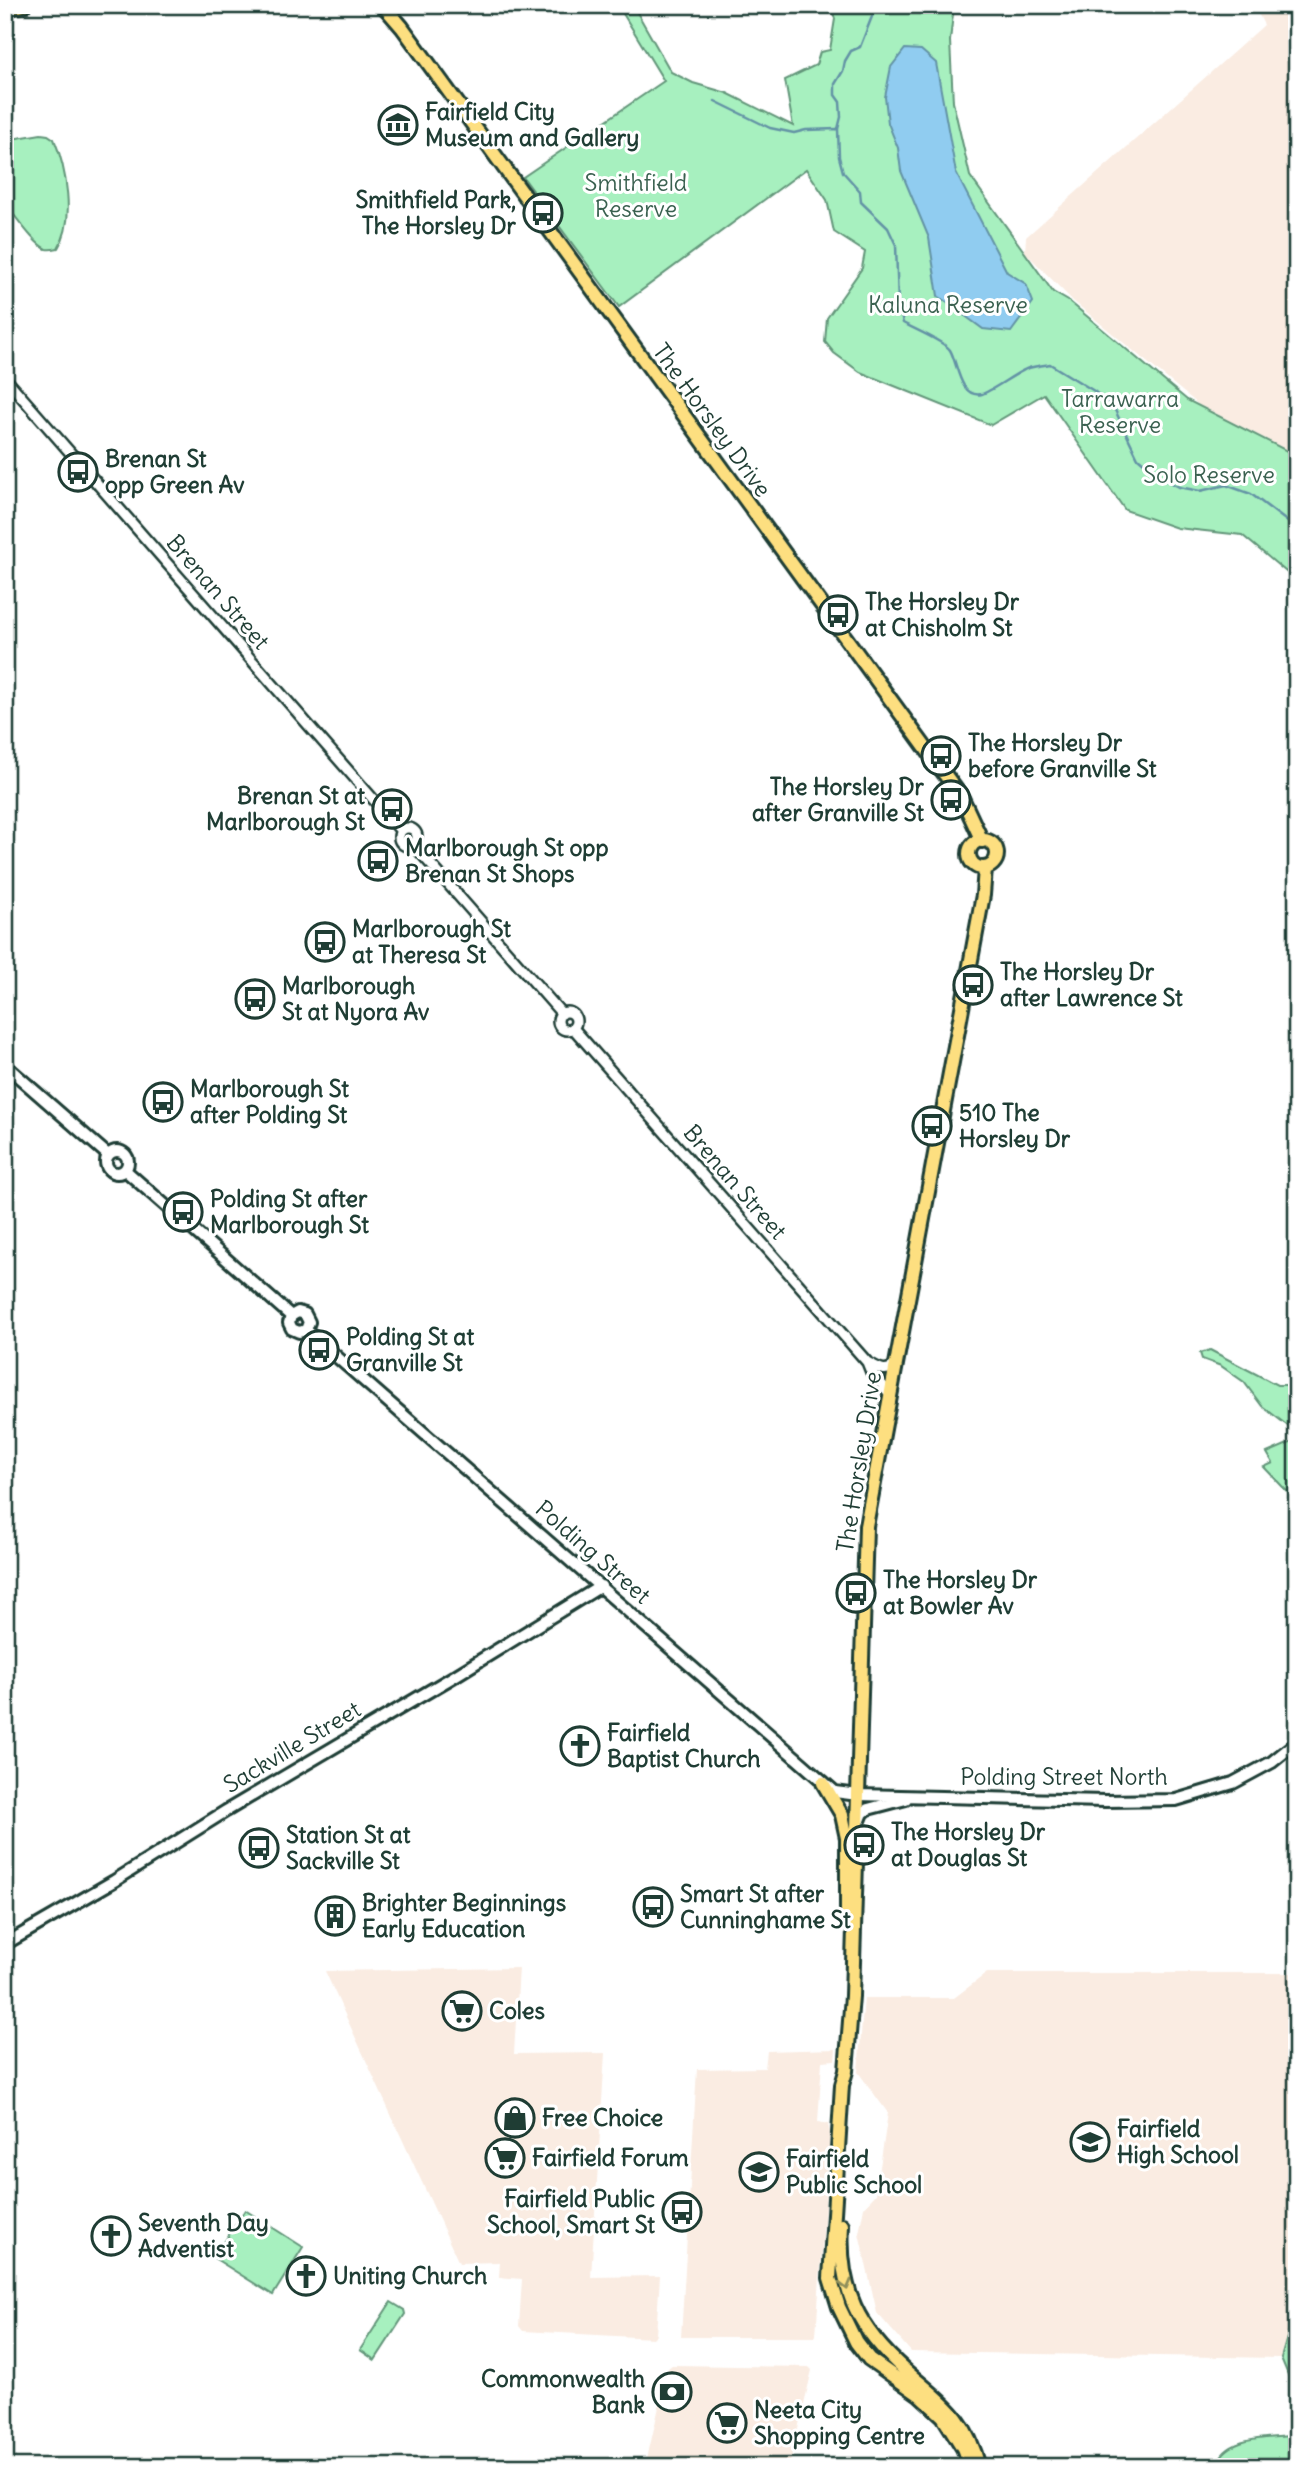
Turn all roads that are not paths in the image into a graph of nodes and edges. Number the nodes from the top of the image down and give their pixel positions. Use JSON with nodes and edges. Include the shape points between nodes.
{"nodes":[{"id":1,"x":24,"y":5,"type":"edge"},
{"id":2,"x":383,"y":5,"type":"edge"},
{"id":3,"x":392,"y":5,"type":"edge"},
{"id":4,"x":5,"y":9,"type":"edge"},
{"id":5,"x":402,"y":27,"type":"junction"},
{"id":6,"x":5,"y":378,"type":"edge"},
{"id":7,"x":982,"y":841,"type":"junction"},
{"id":8,"x":985,"y":868,"type":"junction"},
{"id":9,"x":5,"y":1065,"type":"edge"},
{"id":10,"x":108,"y":1155,"type":"junction"},
{"id":11,"x":125,"y":1170,"type":"junction"},
{"id":12,"x":867,"y":1362,"type":"junction"},
{"id":13,"x":895,"y":1364,"type":"junction"},
{"id":14,"x":890,"y":1394,"type":"junction"},
{"id":15,"x":601,"y":1586,"type":"junction"},
{"id":16,"x":1297,"y":1742,"type":"edge"},
{"id":17,"x":823,"y":1783,"type":"junction"},
{"id":18,"x":858,"y":1795,"type":"junction"},
{"id":19,"x":912,"y":1796,"type":"junction"},
{"id":20,"x":858,"y":1827,"type":"junction"},
{"id":21,"x":854,"y":1927,"type":"junction"},
{"id":22,"x":5,"y":1944,"type":"edge"},
{"id":23,"x":846,"y":2071,"type":"junction"},
{"id":24,"x":970,"y":2467,"type":"edge"},
{"id":25,"x":979,"y":2467,"type":"edge"}],
"edges":[{"from":1,"to":4,"type":"main road"},
{"from":2,"to":5,"type":"main road","name":"The Horsley Drive"},
{"from":3,"to":5,"type":"main road","name":"The Horsley Drive"},
{"from":5,"to":7,"type":"main road","name":"The Horsley Drive","via":[[956,788]]},
{"from":6,"to":12,"type":"street","name":"Brenan Street","via":[[401,831],[415,831],[413,844],[562,1014],[573,1015],[573,1028]]},
{"from":7,"to":8,"type":"main road","via":[[997,851],[996,860]]},
{"from":7,"to":8,"type":"main road","via":[[974,844],[969,855],[974,865]]},
{"from":8,"to":13,"type":"main road","name":"The Horsley Drive"},
{"from":9,"to":10,"type":"main road"},
{"from":10,"to":11,"type":"main road","via":[[110,1170]]},
{"from":10,"to":11,"type":"main road","via":[[116,1150],[125,1153],[129,1162]]},
{"from":11,"to":15,"type":"main road","name":"Polding Street","via":[[291,1316],[305,1314],[306,1330]]},
{"from":12,"to":13,"type":"street","via":[[884,1370]]},
{"from":12,"to":14,"type":"street","name":"Brenan Street"},
{"from":13,"to":14,"type":"main road","name":"The Horsley Drive"},
{"from":14,"to":18,"type":"main road","name":"The Horsley Drive","via":[[865,1534]]},
{"from":15,"to":17,"type":"main road","name":"Polding Street"},
{"from":15,"to":22,"type":"main road","name":"Sackville Street"},
{"from":16,"to":19,"type":"main road","name":"Polding Street North","via":[[1233,1783],[1176,1800]]},
{"from":17,"to":18,"type":"main road","name":"Polding Street","via":[[835,1792]]},
{"from":17,"to":21,"type":"main road","via":[[842,1815],[848,1838],[847,1914]]},
{"from":18,"to":19,"type":"main road","name":"Polding Street North"},
{"from":18,"to":20,"type":"main road","name":"The Horsley Drive"},
{"from":19,"to":20,"type":"main road","via":[[868,1809]]},
{"from":20,"to":21,"type":"main road","name":"The Horsley Drive"},
{"from":21,"to":23,"type":"main road","name":"The Horsley Drive"},
{"from":23,"to":24,"type":"main road","name":"The Horsley Drive","via":[[830,2278],[839,2307],[869,2359],[943,2416]]},
{"from":23,"to":25,"type":"main road","name":"The Horsley Drive","one_way":true,"via":[[850,2086],[841,2246],[849,2294],[862,2324],[882,2349],[950,2408],[970,2439]]}]}
